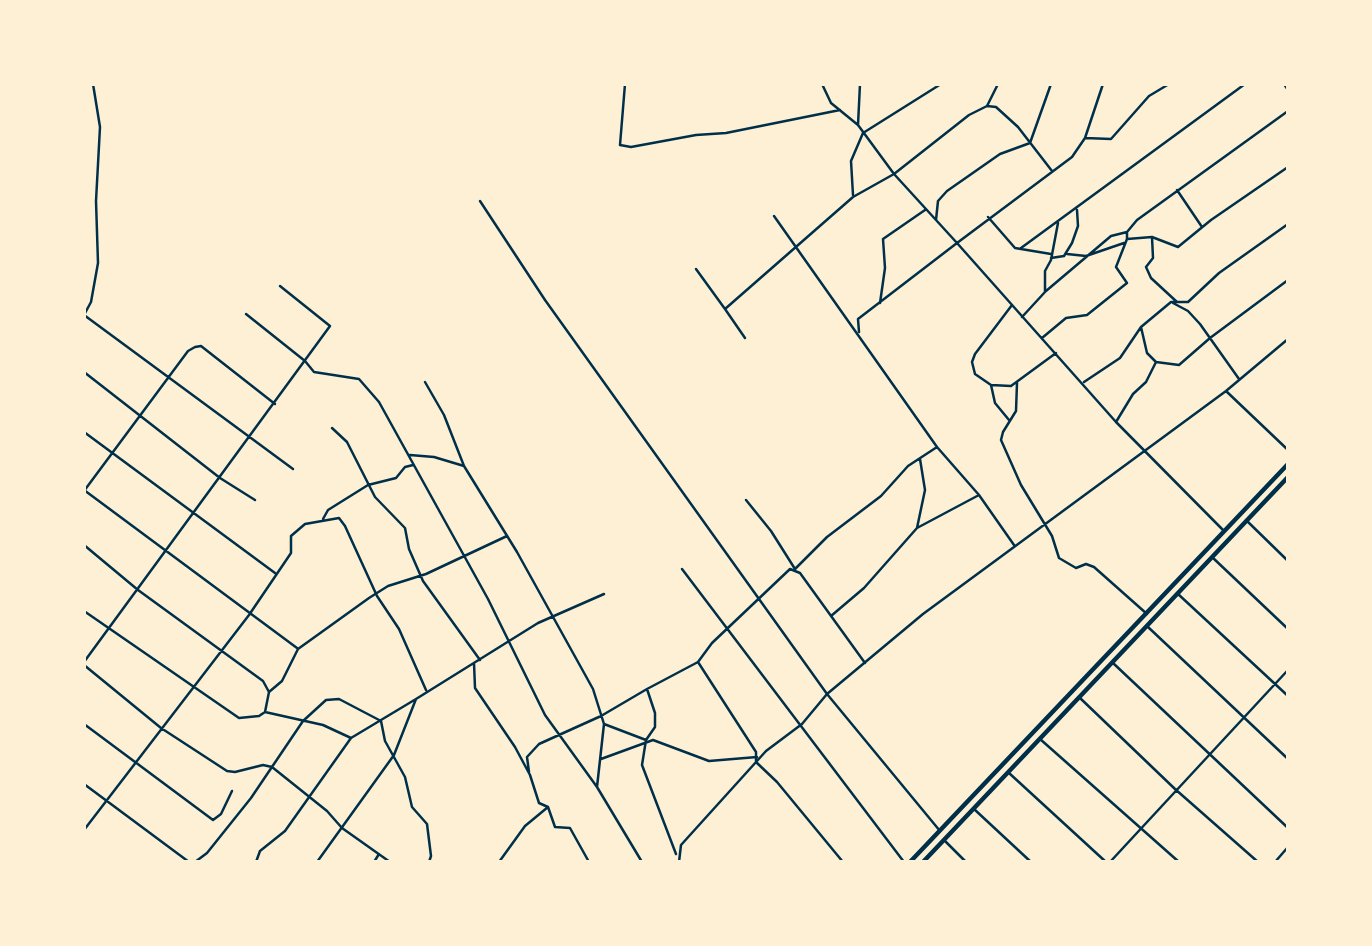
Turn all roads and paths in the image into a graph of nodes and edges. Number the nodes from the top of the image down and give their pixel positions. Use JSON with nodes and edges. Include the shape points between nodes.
{"nodes":[{"id":1,"x":93,"y":84,"type":"edge"},
{"id":2,"x":625,"y":84,"type":"edge"},
{"id":3,"x":822,"y":84,"type":"edge"},
{"id":4,"x":859,"y":84,"type":"edge"},
{"id":5,"x":941,"y":84,"type":"edge"},
{"id":6,"x":998,"y":84,"type":"edge"},
{"id":7,"x":1051,"y":84,"type":"edge"},
{"id":8,"x":1103,"y":84,"type":"edge"},
{"id":9,"x":1169,"y":84,"type":"edge"},
{"id":10,"x":1245,"y":84,"type":"edge"},
{"id":11,"x":1284,"y":84,"type":"edge"},
{"id":12,"x":1288,"y":90,"type":"edge"},
{"id":13,"x":987,"y":106,"type":"junction"},
{"id":14,"x":840,"y":110,"type":"junction"},
{"id":15,"x":1288,"y":111,"type":"edge"},
{"id":16,"x":858,"y":125,"type":"junction"},
{"id":17,"x":863,"y":132,"type":"junction"},
{"id":18,"x":1085,"y":138,"type":"junction"},
{"id":19,"x":1030,"y":143,"type":"junction"},
{"id":20,"x":1288,"y":167,"type":"edge"},
{"id":21,"x":1052,"y":172,"type":"junction"},
{"id":22,"x":894,"y":174,"type":"junction"},
{"id":23,"x":1177,"y":190,"type":"junction"},
{"id":24,"x":853,"y":197,"type":"junction"},
{"id":25,"x":480,"y":201,"type":"dead end"},
{"id":26,"x":926,"y":209,"type":"junction"},
{"id":27,"x":1077,"y":209,"type":"junction"},
{"id":28,"x":774,"y":216,"type":"dead end"},
{"id":29,"x":988,"y":217,"type":"junction"},
{"id":30,"x":936,"y":220,"type":"junction"},
{"id":31,"x":1058,"y":223,"type":"junction"},
{"id":32,"x":1288,"y":224,"type":"edge"},
{"id":33,"x":1202,"y":227,"type":"junction"},
{"id":34,"x":1127,"y":232,"type":"junction"},
{"id":35,"x":1152,"y":237,"type":"junction"},
{"id":36,"x":1126,"y":241,"type":"junction"},
{"id":37,"x":957,"y":243,"type":"junction"},
{"id":38,"x":796,"y":248,"type":"junction"},
{"id":39,"x":1021,"y":248,"type":"junction"},
{"id":40,"x":1066,"y":253,"type":"junction"},
{"id":41,"x":1051,"y":256,"type":"junction"},
{"id":42,"x":1086,"y":256,"type":"junction"},
{"id":43,"x":696,"y":269,"type":"dead end"},
{"id":44,"x":1288,"y":280,"type":"edge"},
{"id":45,"x":280,"y":286,"type":"dead end"},
{"id":46,"x":1045,"y":292,"type":"junction"},
{"id":47,"x":1171,"y":302,"type":"junction"},
{"id":48,"x":1177,"y":302,"type":"junction"},
{"id":49,"x":880,"y":303,"type":"junction"},
{"id":50,"x":1012,"y":305,"type":"junction"},
{"id":51,"x":725,"y":309,"type":"junction"},
{"id":52,"x":246,"y":314,"type":"dead end"},
{"id":53,"x":84,"y":315,"type":"edge"},
{"id":54,"x":1022,"y":317,"type":"junction"},
{"id":55,"x":1141,"y":327,"type":"junction"},
{"id":56,"x":860,"y":335,"type":"junction"},
{"id":57,"x":745,"y":338,"type":"dead end"},
{"id":58,"x":1042,"y":338,"type":"junction"},
{"id":59,"x":1210,"y":338,"type":"junction"},
{"id":60,"x":1288,"y":339,"type":"edge"},
{"id":61,"x":1055,"y":353,"type":"junction"},
{"id":62,"x":305,"y":361,"type":"junction"},
{"id":63,"x":1156,"y":362,"type":"junction"},
{"id":64,"x":84,"y":372,"type":"edge"},
{"id":65,"x":168,"y":377,"type":"junction"},
{"id":66,"x":1239,"y":379,"type":"junction"},
{"id":67,"x":425,"y":382,"type":"dead end"},
{"id":68,"x":1017,"y":383,"type":"junction"},
{"id":69,"x":1083,"y":383,"type":"junction"},
{"id":70,"x":991,"y":385,"type":"junction"},
{"id":71,"x":1226,"y":391,"type":"junction"},
{"id":72,"x":275,"y":404,"type":"junction"},
{"id":73,"x":139,"y":418,"type":"junction"},
{"id":74,"x":1009,"y":420,"type":"junction"},
{"id":75,"x":1116,"y":422,"type":"junction"},
{"id":76,"x":332,"y":428,"type":"dead end"},
{"id":77,"x":84,"y":432,"type":"edge"},
{"id":78,"x":249,"y":439,"type":"junction"},
{"id":79,"x":937,"y":447,"type":"junction"},
{"id":80,"x":1288,"y":450,"type":"edge"},
{"id":81,"x":1145,"y":452,"type":"junction"},
{"id":82,"x":113,"y":454,"type":"junction"},
{"id":83,"x":408,"y":454,"type":"junction"},
{"id":84,"x":920,"y":458,"type":"junction"},
{"id":85,"x":1288,"y":464,"type":"edge"},
{"id":86,"x":414,"y":465,"type":"junction"},
{"id":87,"x":464,"y":466,"type":"junction"},
{"id":88,"x":293,"y":469,"type":"dead end"},
{"id":89,"x":1288,"y":477,"type":"edge"},
{"id":90,"x":220,"y":478,"type":"junction"},
{"id":91,"x":368,"y":485,"type":"junction"},
{"id":92,"x":84,"y":490,"type":"edge"},
{"id":93,"x":979,"y":495,"type":"junction"},
{"id":94,"x":255,"y":500,"type":"dead end"},
{"id":95,"x":746,"y":500,"type":"dead end"},
{"id":96,"x":194,"y":514,"type":"junction"},
{"id":97,"x":323,"y":519,"type":"junction"},
{"id":98,"x":1246,"y":520,"type":"junction"},
{"id":99,"x":1044,"y":523,"type":"junction"},
{"id":100,"x":917,"y":528,"type":"junction"},
{"id":101,"x":1225,"y":532,"type":"junction"},
{"id":102,"x":507,"y":536,"type":"junction"},
{"id":103,"x":84,"y":545,"type":"edge"},
{"id":104,"x":1014,"y":545,"type":"junction"},
{"id":105,"x":164,"y":551,"type":"junction"},
{"id":106,"x":466,"y":556,"type":"junction"},
{"id":107,"x":1212,"y":557,"type":"junction"},
{"id":108,"x":1288,"y":561,"type":"edge"},
{"id":109,"x":682,"y":569,"type":"dead end"},
{"id":110,"x":796,"y":569,"type":"junction"},
{"id":111,"x":275,"y":573,"type":"junction"},
{"id":112,"x":420,"y":575,"type":"junction"},
{"id":113,"x":138,"y":590,"type":"junction"},
{"id":114,"x":376,"y":594,"type":"junction"},
{"id":115,"x":604,"y":594,"type":"dead end"},
{"id":116,"x":1178,"y":594,"type":"junction"},
{"id":117,"x":760,"y":597,"type":"junction"},
{"id":118,"x":84,"y":611,"type":"edge"},
{"id":119,"x":1147,"y":614,"type":"junction"},
{"id":120,"x":249,"y":615,"type":"junction"},
{"id":121,"x":553,"y":616,"type":"junction"},
{"id":122,"x":831,"y":616,"type":"junction"},
{"id":123,"x":1147,"y":626,"type":"junction"},
{"id":124,"x":109,"y":628,"type":"junction"},
{"id":125,"x":1288,"y":629,"type":"edge"},
{"id":126,"x":726,"y":630,"type":"junction"},
{"id":127,"x":510,"y":643,"type":"junction"},
{"id":128,"x":299,"y":649,"type":"junction"},
{"id":129,"x":221,"y":651,"type":"junction"},
{"id":130,"x":480,"y":660,"type":"junction"},
{"id":131,"x":698,"y":662,"type":"junction"},
{"id":132,"x":84,"y":663,"type":"edge"},
{"id":133,"x":474,"y":663,"type":"junction"},
{"id":134,"x":865,"y":663,"type":"junction"},
{"id":135,"x":1113,"y":663,"type":"junction"},
{"id":136,"x":1288,"y":670,"type":"edge"},
{"id":137,"x":1275,"y":684,"type":"junction"},
{"id":138,"x":194,"y":687,"type":"junction"},
{"id":139,"x":647,"y":689,"type":"junction"},
{"id":140,"x":426,"y":691,"type":"junction"},
{"id":141,"x":269,"y":692,"type":"junction"},
{"id":142,"x":827,"y":694,"type":"junction"},
{"id":143,"x":1288,"y":696,"type":"edge"},
{"id":144,"x":1080,"y":697,"type":"junction"},
{"id":145,"x":416,"y":699,"type":"junction"},
{"id":146,"x":265,"y":712,"type":"junction"},
{"id":147,"x":601,"y":716,"type":"junction"},
{"id":148,"x":1244,"y":718,"type":"junction"},
{"id":149,"x":303,"y":721,"type":"junction"},
{"id":150,"x":381,"y":721,"type":"junction"},
{"id":151,"x":84,"y":724,"type":"edge"},
{"id":152,"x":604,"y":724,"type":"junction"},
{"id":153,"x":802,"y":724,"type":"junction"},
{"id":154,"x":161,"y":728,"type":"junction"},
{"id":155,"x":559,"y":735,"type":"junction"},
{"id":156,"x":351,"y":738,"type":"junction"},
{"id":157,"x":1040,"y":739,"type":"junction"},
{"id":158,"x":646,"y":740,"type":"junction"},
{"id":159,"x":1209,"y":754,"type":"junction"},
{"id":160,"x":394,"y":755,"type":"junction"},
{"id":161,"x":757,"y":757,"type":"junction"},
{"id":162,"x":601,"y":759,"type":"junction"},
{"id":163,"x":1288,"y":759,"type":"edge"},
{"id":164,"x":756,"y":762,"type":"junction"},
{"id":165,"x":135,"y":764,"type":"junction"},
{"id":166,"x":272,"y":767,"type":"junction"},
{"id":167,"x":1009,"y":773,"type":"junction"},
{"id":168,"x":530,"y":775,"type":"junction"},
{"id":169,"x":84,"y":784,"type":"edge"},
{"id":170,"x":597,"y":787,"type":"junction"},
{"id":171,"x":1175,"y":789,"type":"junction"},
{"id":172,"x":232,"y":790,"type":"dead end"},
{"id":173,"x":308,"y":796,"type":"junction"},
{"id":174,"x":107,"y":803,"type":"junction"},
{"id":175,"x":548,"y":807,"type":"junction"},
{"id":176,"x":974,"y":809,"type":"junction"},
{"id":177,"x":342,"y":828,"type":"junction"},
{"id":178,"x":1141,"y":828,"type":"junction"},
{"id":179,"x":1288,"y":828,"type":"edge"},
{"id":180,"x":84,"y":830,"type":"edge"},
{"id":181,"x":940,"y":831,"type":"junction"},
{"id":182,"x":944,"y":840,"type":"junction"},
{"id":183,"x":1288,"y":847,"type":"edge"},
{"id":184,"x":379,"y":854,"type":"junction"},
{"id":185,"x":677,"y":857,"type":"junction"},
{"id":186,"x":189,"y":862,"type":"edge"},
{"id":187,"x":195,"y":862,"type":"edge"},
{"id":188,"x":256,"y":862,"type":"edge"},
{"id":189,"x":317,"y":862,"type":"edge"},
{"id":190,"x":374,"y":862,"type":"edge"},
{"id":191,"x":390,"y":862,"type":"edge"},
{"id":192,"x":429,"y":862,"type":"edge"},
{"id":193,"x":499,"y":862,"type":"edge"},
{"id":194,"x":565,"y":862,"type":"edge"},
{"id":195,"x":576,"y":862,"type":"edge"},
{"id":196,"x":589,"y":862,"type":"edge"},
{"id":197,"x":642,"y":862,"type":"edge"},
{"id":198,"x":679,"y":862,"type":"edge"},
{"id":199,"x":844,"y":862,"type":"edge"},
{"id":200,"x":904,"y":862,"type":"edge"},
{"id":201,"x":911,"y":862,"type":"edge"},
{"id":202,"x":923,"y":862,"type":"edge"},
{"id":203,"x":966,"y":862,"type":"edge"},
{"id":204,"x":1031,"y":862,"type":"edge"},
{"id":205,"x":1108,"y":862,"type":"edge"},
{"id":206,"x":1179,"y":862,"type":"edge"},
{"id":207,"x":1258,"y":862,"type":"edge"},
{"id":208,"x":1275,"y":862,"type":"edge"}],
"edges":[{"from":1,"to":53,"type":"street","via":[[100,127],[98,263]]},
{"from":2,"to":14,"type":"street","via":[[620,145],[631,147]]},
{"from":3,"to":14,"type":"street"},
{"from":4,"to":16,"type":"street"},
{"from":5,"to":17,"type":"street"},
{"from":6,"to":13,"type":"street"},
{"from":7,"to":19,"type":"street"},
{"from":8,"to":18,"type":"street"},
{"from":9,"to":18,"type":"street","via":[[1149,96],[1111,139]]},
{"from":10,"to":27,"type":"street"},
{"from":11,"to":12,"type":"street"},
{"from":13,"to":19,"type":"street","via":[[996,107]]},
{"from":13,"to":22,"type":"street","via":[[969,114]]},
{"from":14,"to":16,"type":"street"},
{"from":15,"to":23,"type":"street"},
{"from":16,"to":17,"type":"street"},
{"from":17,"to":22,"type":"street"},
{"from":17,"to":24,"type":"street","via":[[851,162]]},
{"from":18,"to":21,"type":"street","via":[[1072,157]]},
{"from":19,"to":21,"type":"street"},
{"from":19,"to":30,"type":"street","via":[[1000,154],[947,191],[939,201]]},
{"from":20,"to":33,"type":"street"},
{"from":21,"to":29,"type":"street"},
{"from":22,"to":24,"type":"street"},
{"from":22,"to":26,"type":"street"},
{"from":23,"to":33,"type":"street"},
{"from":23,"to":34,"type":"street"},
{"from":24,"to":38,"type":"street"},
{"from":25,"to":117,"type":"street","via":[[545,300]]},
{"from":26,"to":30,"type":"street"},
{"from":26,"to":49,"type":"street","via":[[883,239]]},
{"from":27,"to":31,"type":"street"},
{"from":27,"to":40,"type":"street","via":[[1075,236]]},
{"from":28,"to":38,"type":"street"},
{"from":29,"to":37,"type":"street"},
{"from":29,"to":39,"type":"street","via":[[1011,245]]},
{"from":30,"to":37,"type":"street"},
{"from":31,"to":39,"type":"street"},
{"from":31,"to":41,"type":"street"},
{"from":32,"to":48,"type":"street","via":[[1219,273],[1188,302]]},
{"from":33,"to":35,"type":"street","via":[[1178,247]]},
{"from":34,"to":36,"type":"street"},
{"from":34,"to":42,"type":"street","via":[[1111,236]]},
{"from":35,"to":36,"type":"street"},
{"from":35,"to":48,"type":"street","via":[[1153,258],[1146,267],[1151,278]]},
{"from":36,"to":42,"type":"street"},
{"from":36,"to":58,"type":"street","via":[[1116,267],[1127,283],[1087,314],[1066,318]]},
{"from":37,"to":49,"type":"street"},
{"from":37,"to":50,"type":"street"},
{"from":38,"to":51,"type":"street"},
{"from":38,"to":56,"type":"street"},
{"from":39,"to":41,"type":"street"},
{"from":40,"to":41,"type":"street","via":[[1059,258]]},
{"from":40,"to":42,"type":"street"},
{"from":41,"to":46,"type":"street"},
{"from":42,"to":46,"type":"street"},
{"from":43,"to":51,"type":"street"},
{"from":44,"to":59,"type":"street"},
{"from":45,"to":62,"type":"street","via":[[330,326]]},
{"from":46,"to":54,"type":"street"},
{"from":47,"to":48,"type":"street"},
{"from":47,"to":55,"type":"street"},
{"from":47,"to":59,"type":"street","via":[[1188,311]]},
{"from":49,"to":56,"type":"street","via":[[858,318]]},
{"from":50,"to":54,"type":"street"},
{"from":50,"to":70,"type":"street","via":[[972,362],[975,374]]},
{"from":51,"to":57,"type":"street"},
{"from":52,"to":62,"type":"street"},
{"from":53,"to":65,"type":"street"},
{"from":54,"to":58,"type":"street"},
{"from":55,"to":63,"type":"street","via":[[1147,353]]},
{"from":55,"to":69,"type":"street","via":[[1120,358]]},
{"from":56,"to":79,"type":"street"},
{"from":58,"to":61,"type":"street"},
{"from":59,"to":63,"type":"street","via":[[1179,365]]},
{"from":59,"to":66,"type":"street"},
{"from":60,"to":66,"type":"street"},
{"from":61,"to":68,"type":"street"},
{"from":61,"to":69,"type":"street"},
{"from":62,"to":72,"type":"street"},
{"from":62,"to":83,"type":"street","via":[[314,372],[359,379],[379,402]]},
{"from":63,"to":75,"type":"street"},
{"from":64,"to":73,"type":"street"},
{"from":65,"to":72,"type":"street","via":[[188,351],[201,346]]},
{"from":65,"to":73,"type":"street"},
{"from":65,"to":78,"type":"street"},
{"from":66,"to":71,"type":"street"},
{"from":67,"to":87,"type":"street"},
{"from":68,"to":70,"type":"street"},
{"from":68,"to":74,"type":"street","via":[[1018,406]]},
{"from":69,"to":75,"type":"street"},
{"from":70,"to":74,"type":"street","via":[[995,403]]},
{"from":71,"to":80,"type":"street"},
{"from":71,"to":81,"type":"street"},
{"from":72,"to":78,"type":"street"},
{"from":73,"to":82,"type":"street"},
{"from":73,"to":90,"type":"street"},
{"from":74,"to":99,"type":"street","via":[[1001,440]]},
{"from":75,"to":81,"type":"street"},
{"from":76,"to":91,"type":"street","via":[[346,442]]},
{"from":77,"to":82,"type":"street"},
{"from":78,"to":88,"type":"street"},
{"from":78,"to":90,"type":"street"},
{"from":79,"to":84,"type":"street"},
{"from":79,"to":93,"type":"street"},
{"from":81,"to":99,"type":"street"},
{"from":81,"to":101,"type":"street"},
{"from":82,"to":92,"type":"street"},
{"from":82,"to":96,"type":"street"},
{"from":83,"to":86,"type":"street"},
{"from":83,"to":87,"type":"street"},
{"from":84,"to":100,"type":"street","via":[[925,490]]},
{"from":84,"to":110,"type":"street"},
{"from":85,"to":101,"type":"highway"},
{"from":86,"to":91,"type":"street","via":[[405,467],[396,478]]},
{"from":86,"to":106,"type":"street"},
{"from":87,"to":102,"type":"street"},
{"from":89,"to":98,"type":"highway"},
{"from":90,"to":94,"type":"street"},
{"from":90,"to":96,"type":"street"},
{"from":91,"to":97,"type":"street","via":[[328,510]]},
{"from":91,"to":112,"type":"street","via":[[405,528]]},
{"from":92,"to":105,"type":"street"},
{"from":93,"to":100,"type":"street"},
{"from":93,"to":104,"type":"street"},
{"from":95,"to":110,"type":"street"},
{"from":96,"to":105,"type":"street"},
{"from":96,"to":111,"type":"street"},
{"from":97,"to":111,"type":"street","via":[[296,529],[290,553]]},
{"from":97,"to":114,"type":"street","via":[[339,518],[345,526]]},
{"from":98,"to":107,"type":"highway"},
{"from":98,"to":108,"type":"street"},
{"from":99,"to":104,"type":"street"},
{"from":99,"to":119,"type":"street","via":[[1059,558],[1076,568],[1094,567]]},
{"from":100,"to":122,"type":"street","via":[[864,588]]},
{"from":101,"to":119,"type":"highway"},
{"from":102,"to":106,"type":"street"},
{"from":102,"to":121,"type":"street"},
{"from":103,"to":113,"type":"street"},
{"from":104,"to":134,"type":"street"},
{"from":105,"to":113,"type":"street"},
{"from":105,"to":120,"type":"street"},
{"from":106,"to":112,"type":"street"},
{"from":106,"to":127,"type":"street"},
{"from":107,"to":116,"type":"highway"},
{"from":107,"to":125,"type":"street"},
{"from":109,"to":126,"type":"street"},
{"from":110,"to":117,"type":"street","via":[[790,569]]},
{"from":110,"to":122,"type":"street"},
{"from":111,"to":120,"type":"street"},
{"from":112,"to":114,"type":"street"},
{"from":112,"to":130,"type":"street"},
{"from":113,"to":124,"type":"street"},
{"from":113,"to":129,"type":"street"},
{"from":114,"to":128,"type":"street"},
{"from":114,"to":140,"type":"street","via":[[399,629]]},
{"from":115,"to":121,"type":"street"},
{"from":116,"to":123,"type":"highway"},
{"from":116,"to":137,"type":"street"},
{"from":117,"to":126,"type":"street"},
{"from":117,"to":142,"type":"street"},
{"from":118,"to":124,"type":"street"},
{"from":119,"to":181,"type":"highway"},
{"from":120,"to":128,"type":"street"},
{"from":120,"to":129,"type":"street"},
{"from":121,"to":127,"type":"street"},
{"from":121,"to":147,"type":"street","via":[[593,689]]},
{"from":122,"to":134,"type":"street"},
{"from":123,"to":135,"type":"highway"},
{"from":123,"to":148,"type":"street"},
{"from":124,"to":132,"type":"street"},
{"from":124,"to":138,"type":"street"},
{"from":126,"to":131,"type":"street"},
{"from":126,"to":153,"type":"street"},
{"from":127,"to":130,"type":"street"},
{"from":127,"to":155,"type":"street"},
{"from":128,"to":141,"type":"street","via":[[282,681]]},
{"from":129,"to":138,"type":"street"},
{"from":129,"to":141,"type":"street","via":[[263,681]]},
{"from":130,"to":133,"type":"street"},
{"from":131,"to":139,"type":"street"},
{"from":131,"to":161,"type":"street"},
{"from":132,"to":154,"type":"street"},
{"from":133,"to":140,"type":"street"},
{"from":133,"to":168,"type":"street","via":[[475,688]]},
{"from":134,"to":142,"type":"street"},
{"from":135,"to":144,"type":"highway"},
{"from":135,"to":159,"type":"street"},
{"from":136,"to":137,"type":"street"},
{"from":137,"to":143,"type":"street"},
{"from":137,"to":148,"type":"street"},
{"from":138,"to":146,"type":"street","via":[[239,718]]},
{"from":138,"to":154,"type":"street"},
{"from":139,"to":147,"type":"street"},
{"from":139,"to":158,"type":"street","via":[[656,713],[655,727]]},
{"from":140,"to":145,"type":"street"},
{"from":141,"to":146,"type":"street"},
{"from":142,"to":153,"type":"street"},
{"from":142,"to":181,"type":"street"},
{"from":144,"to":157,"type":"highway"},
{"from":144,"to":171,"type":"street"},
{"from":145,"to":150,"type":"street"},
{"from":145,"to":160,"type":"street"},
{"from":146,"to":149,"type":"street"},
{"from":147,"to":152,"type":"street"},
{"from":147,"to":155,"type":"street"},
{"from":148,"to":159,"type":"street"},
{"from":148,"to":163,"type":"street"},
{"from":149,"to":150,"type":"street","via":[[326,700],[339,699]]},
{"from":149,"to":156,"type":"street"},
{"from":149,"to":166,"type":"street"},
{"from":150,"to":156,"type":"street"},
{"from":150,"to":160,"type":"street","via":[[384,741]]},
{"from":151,"to":165,"type":"street"},
{"from":152,"to":158,"type":"street"},
{"from":152,"to":162,"type":"street"},
{"from":153,"to":164,"type":"street"},
{"from":153,"to":200,"type":"street"},
{"from":154,"to":165,"type":"street"},
{"from":154,"to":166,"type":"street","via":[[227,771]]},
{"from":155,"to":168,"type":"street","via":[[527,757]]},
{"from":155,"to":170,"type":"street"},
{"from":156,"to":173,"type":"street"},
{"from":157,"to":167,"type":"highway"},
{"from":157,"to":178,"type":"street"},
{"from":158,"to":161,"type":"street","via":[[709,761]]},
{"from":158,"to":162,"type":"street"},
{"from":158,"to":185,"type":"street","via":[[642,765]]},
{"from":159,"to":171,"type":"street"},
{"from":159,"to":179,"type":"street"},
{"from":160,"to":177,"type":"street"},
{"from":160,"to":192,"type":"street","via":[[412,807],[427,824]]},
{"from":161,"to":164,"type":"street"},
{"from":162,"to":170,"type":"street"},
{"from":164,"to":185,"type":"street","via":[[681,845]]},
{"from":164,"to":199,"type":"street"},
{"from":165,"to":172,"type":"street","via":[[213,820],[221,814]]},
{"from":165,"to":174,"type":"street"},
{"from":166,"to":173,"type":"street"},
{"from":166,"to":187,"type":"street","via":[[207,853]]},
{"from":167,"to":176,"type":"highway"},
{"from":167,"to":205,"type":"street"},
{"from":168,"to":175,"type":"street","via":[[539,803]]},
{"from":169,"to":174,"type":"street"},
{"from":170,"to":197,"type":"street"},
{"from":171,"to":178,"type":"street"},
{"from":171,"to":207,"type":"street"},
{"from":173,"to":177,"type":"street"},
{"from":173,"to":188,"type":"street","via":[[285,831],[260,851]]},
{"from":174,"to":180,"type":"street"},
{"from":174,"to":186,"type":"street"},
{"from":175,"to":193,"type":"street","via":[[525,826]]},
{"from":175,"to":196,"type":"street","via":[[555,827],[570,828]]},
{"from":176,"to":182,"type":"highway"},
{"from":176,"to":204,"type":"street"},
{"from":177,"to":184,"type":"street"},
{"from":177,"to":189,"type":"street"},
{"from":178,"to":205,"type":"street"},
{"from":178,"to":206,"type":"street"},
{"from":181,"to":201,"type":"highway"},
{"from":182,"to":202,"type":"highway"},
{"from":182,"to":203,"type":"street"},
{"from":183,"to":208,"type":"street"},
{"from":184,"to":190,"type":"street"},
{"from":184,"to":191,"type":"street"},
{"from":185,"to":198,"type":"street"},
{"from":194,"to":195,"type":"street"}]}
